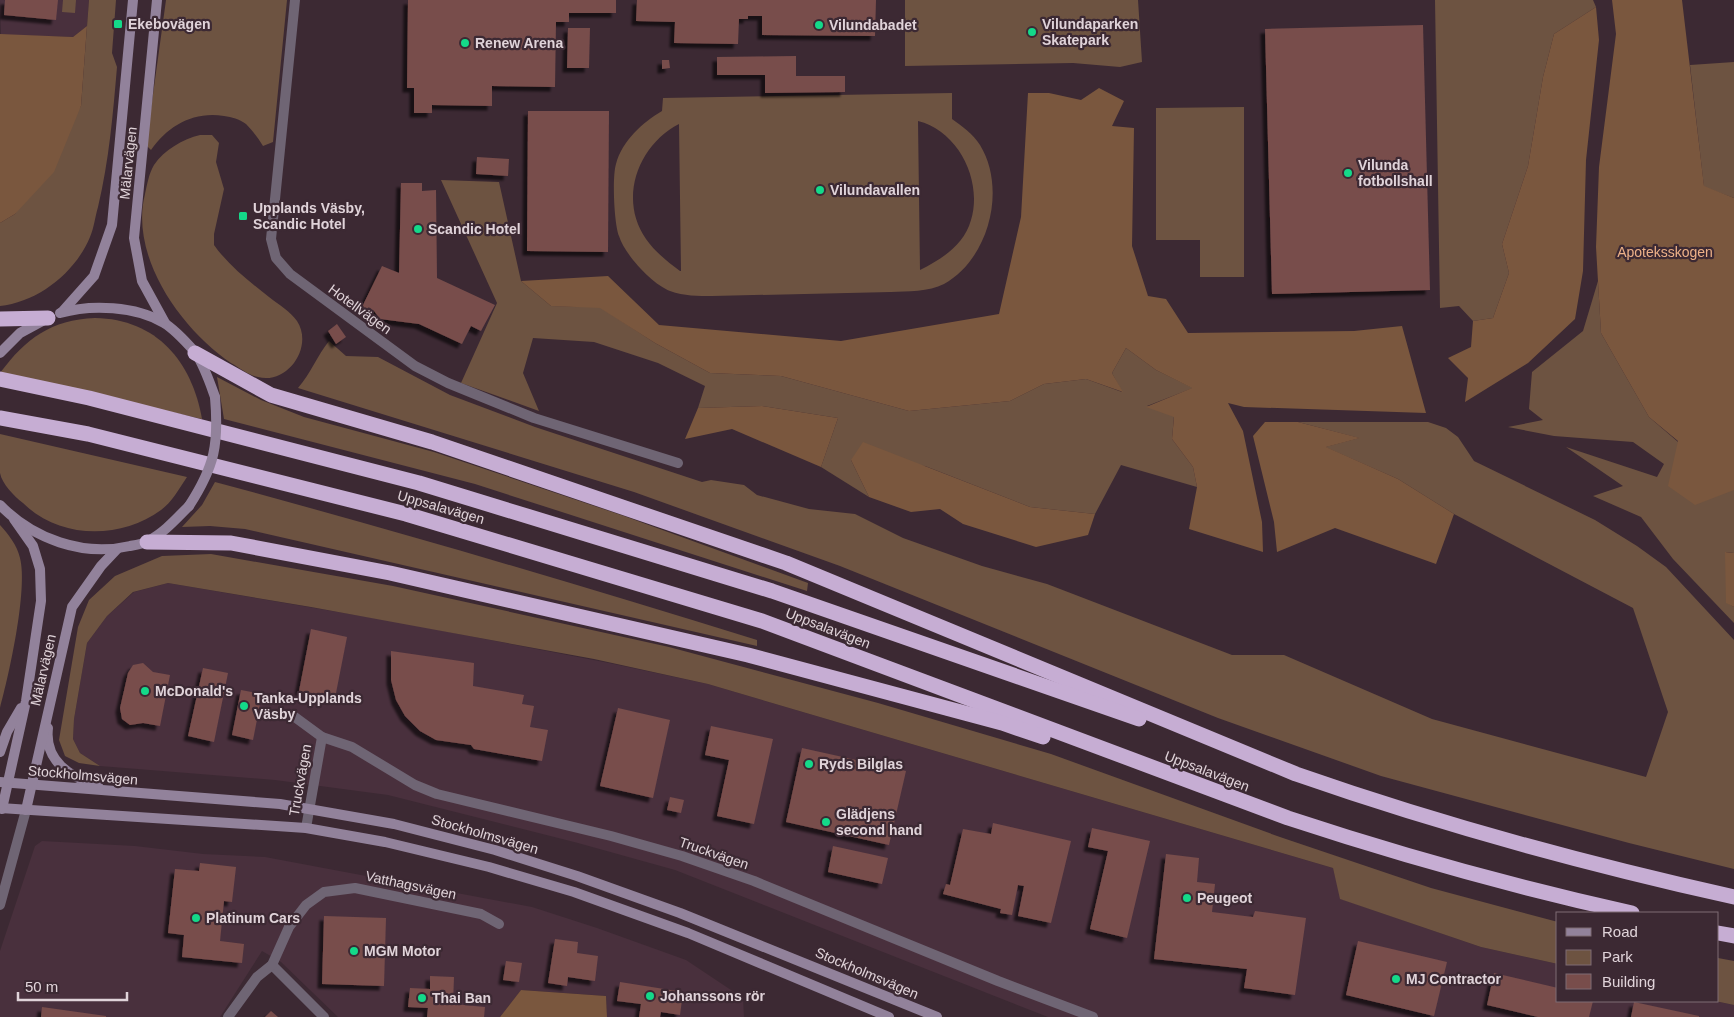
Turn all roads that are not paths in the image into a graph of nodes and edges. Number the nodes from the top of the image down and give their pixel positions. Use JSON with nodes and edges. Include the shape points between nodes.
{"nodes":[{"id":1,"x":133,"y":0,"type":"edge"},
{"id":2,"x":157,"y":0,"type":"edge"},
{"id":3,"x":295,"y":0,"type":"edge"},
{"id":4,"x":55,"y":315,"type":"junction"},
{"id":5,"x":0,"y":319,"type":"edge"},
{"id":6,"x":165,"y":323,"type":"junction"},
{"id":7,"x":0,"y":353,"type":"edge"},
{"id":8,"x":195,"y":353,"type":"junction"},
{"id":9,"x":0,"y":379,"type":"edge"},
{"id":10,"x":0,"y":418,"type":"edge"},
{"id":11,"x":678,"y":463,"type":"dead end"},
{"id":12,"x":0,"y":505,"type":"edge"},
{"id":13,"x":14,"y":519,"type":"junction"},
{"id":14,"x":148,"y":542,"type":"junction"},
{"id":15,"x":117,"y":549,"type":"junction"},
{"id":16,"x":53,"y":690,"type":"junction"},
{"id":17,"x":26,"y":701,"type":"junction"},
{"id":18,"x":292,"y":715,"type":"dead end"},
{"id":19,"x":322,"y":737,"type":"junction"},
{"id":20,"x":0,"y":752,"type":"edge"},
{"id":21,"x":1296,"y":774,"type":"junction"},
{"id":22,"x":4,"y":782,"type":"edge"},
{"id":23,"x":31,"y":784,"type":"junction"},
{"id":24,"x":110,"y":790,"type":"junction"},
{"id":25,"x":310,"y":808,"type":"junction"},
{"id":26,"x":26,"y":810,"type":"junction"},
{"id":27,"x":1,"y":811,"type":"edge"},
{"id":28,"x":1288,"y":818,"type":"junction"},
{"id":29,"x":306,"y":828,"type":"junction"},
{"id":30,"x":1734,"y":897,"type":"edge"},
{"id":31,"x":0,"y":905,"type":"edge"},
{"id":32,"x":1628,"y":912,"type":"edge"},
{"id":33,"x":500,"y":924,"type":"dead end"},
{"id":34,"x":1719,"y":933,"type":"edge"},
{"id":35,"x":1734,"y":936,"type":"edge"},
{"id":36,"x":272,"y":965,"type":"junction"},
{"id":37,"x":831,"y":992,"type":"junction"},
{"id":38,"x":932,"y":1016,"type":"edge"},
{"id":39,"x":228,"y":1017,"type":"edge"},
{"id":40,"x":324,"y":1017,"type":"edge"},
{"id":41,"x":874,"y":1017,"type":"edge"},
{"id":42,"x":889,"y":1017,"type":"edge"},
{"id":43,"x":1093,"y":1017,"type":"edge"}],
"edges":[{"from":1,"to":4,"type":"main road","name":"Mälarvägen","via":[[112,225],[94,276]]},
{"from":2,"to":6,"type":"main road","name":"Mälarvägen","via":[[134,238],[142,281]]},
{"from":3,"to":11,"type":"street","name":"Hotellvägen","via":[[271,239],[276,258],[290,274],[415,366],[448,383],[534,418]]},
{"from":4,"to":5,"type":"highway"},
{"from":4,"to":6,"type":"main road","via":[[89,308],[117,309]]},
{"from":4,"to":7,"type":"main road","via":[[20,333]]},
{"from":6,"to":8,"type":"main road"},
{"from":8,"to":14,"type":"main road","bridge":true,"via":[[215,397],[218,429],[213,460],[189,506]]},
{"from":8,"to":21,"type":"highway","via":[[271,395],[432,442],[786,563]]},
{"from":9,"to":21,"type":"highway","name":"Uppsalavägen","via":[[89,398],[419,483],[772,591]]},
{"from":10,"to":28,"type":"highway","name":"Uppsalavägen","via":[[88,434],[406,514],[762,621]]},
{"from":12,"to":13,"type":"main road"},
{"from":13,"to":15,"type":"main road","via":[[47,539],[71,546]]},
{"from":13,"to":17,"type":"main road","name":"Mälarvägen","via":[[33,546],[40,569],[41,602]]},
{"from":14,"to":15,"type":"main road"},
{"from":14,"to":28,"type":"highway","via":[[232,543],[390,573],[748,655],[1002,723]]},
{"from":15,"to":16,"type":"main road","name":"Mälarvägen","via":[[72,607]]},
{"from":16,"to":23,"type":"main road","name":"Mälarvägen"},
{"from":16,"to":24,"type":"main road","via":[[49,750],[67,773]]},
{"from":17,"to":20,"type":"main road","name":"Mälarvägen"},
{"from":17,"to":22,"type":"main road","name":"Mälarvägen"},
{"from":18,"to":19,"type":"street","name":"Truckvägen"},
{"from":19,"to":25,"type":"street","name":"Truckvägen"},
{"from":19,"to":43,"type":"street","name":"Truckvägen","via":[[352,748],[415,785],[437,794],[682,856]]},
{"from":21,"to":30,"type":"highway","via":[[1377,803],[1643,876]]},
{"from":22,"to":23,"type":"main road","name":"Stockholmsvägen"},
{"from":22,"to":27,"type":"main road","name":"Mälarvägen"},
{"from":23,"to":24,"type":"main road","name":"Stockholmsvägen"},
{"from":23,"to":26,"type":"main road","name":"Mälarvägen"},
{"from":24,"to":25,"type":"main road","name":"Stockholmsvägen"},
{"from":25,"to":29,"type":"street","name":"Truckvägen"},
{"from":25,"to":38,"type":"main road","name":"Stockholmsvägen","via":[[394,824],[495,850],[577,876],[680,912]]},
{"from":26,"to":27,"type":"main road"},
{"from":26,"to":29,"type":"main road"},
{"from":26,"to":31,"type":"street"},
{"from":28,"to":32,"type":"highway","name":"Uppsalavägen","via":[[1369,845]]},
{"from":29,"to":37,"type":"main road","via":[[384,842],[489,867],[574,892],[688,933]]},
{"from":33,"to":36,"type":"street","name":"Vatthagsvägen","via":[[481,914],[355,888],[324,892],[306,905],[289,927]]},
{"from":34,"to":35,"type":"highway"},
{"from":36,"to":39,"type":"street","name":"Vatthagsvägen","via":[[257,977]]},
{"from":36,"to":40,"type":"street"},
{"from":37,"to":41,"type":"main road"},
{"from":37,"to":42,"type":"main road"}]}
